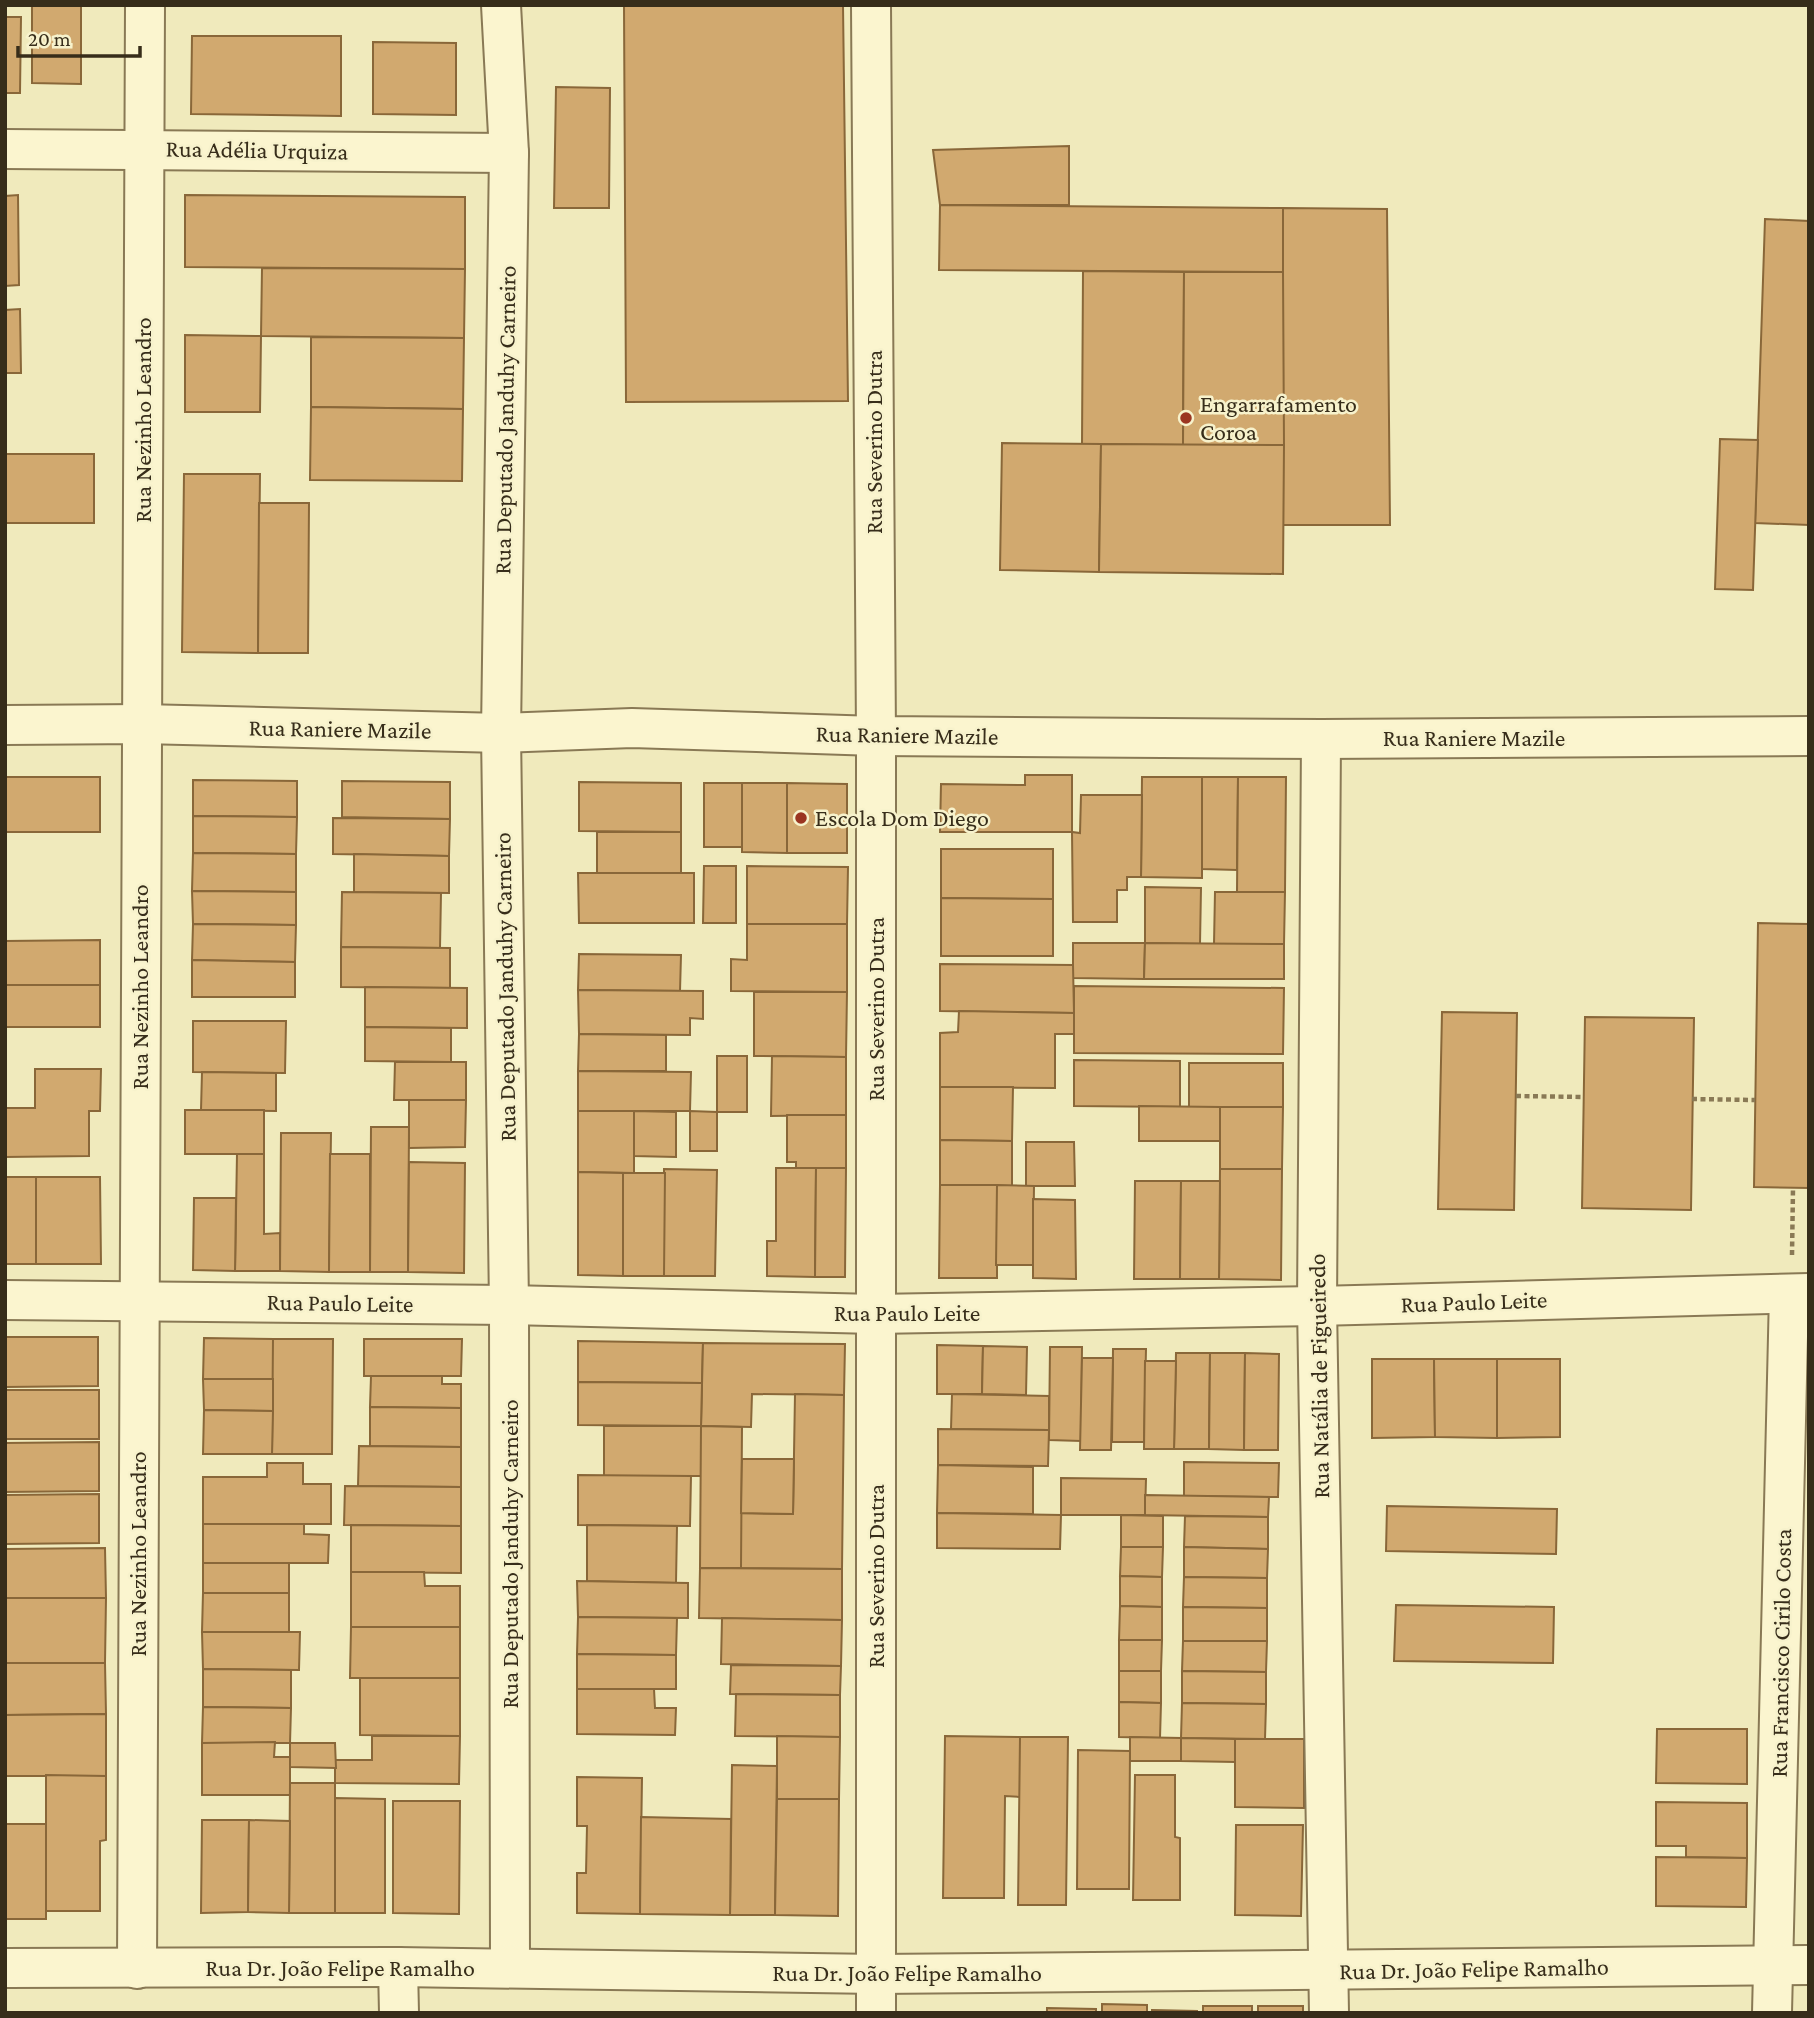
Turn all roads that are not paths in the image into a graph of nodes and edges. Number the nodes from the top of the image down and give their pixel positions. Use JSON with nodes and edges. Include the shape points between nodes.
{"nodes":[{"id":1,"x":145,"y":5,"type":"edge"},
{"id":2,"x":501,"y":5,"type":"edge"},
{"id":3,"x":871,"y":5,"type":"edge"},
{"id":4,"x":5,"y":149,"type":"edge"},
{"id":5,"x":145,"y":149,"type":"junction"},
{"id":6,"x":509,"y":153,"type":"junction"},
{"id":7,"x":142,"y":724,"type":"junction"},
{"id":8,"x":5,"y":725,"type":"edge"},
{"id":9,"x":501,"y":733,"type":"junction"},
{"id":10,"x":876,"y":736,"type":"junction"},
{"id":11,"x":1809,"y":736,"type":"edge"},
{"id":12,"x":1321,"y":739,"type":"junction"},
{"id":13,"x":1799,"y":1294,"type":"edge"},
{"id":14,"x":5,"y":1300,"type":"edge"},
{"id":15,"x":139,"y":1301,"type":"junction"},
{"id":16,"x":509,"y":1305,"type":"junction"},
{"id":17,"x":1317,"y":1307,"type":"junction"},
{"id":18,"x":875,"y":1314,"type":"junction"},
{"id":19,"x":1791,"y":1965,"type":"edge"},
{"id":20,"x":398,"y":1966,"type":"junction"},
{"id":21,"x":5,"y":1968,"type":"edge"},
{"id":22,"x":510,"y":1968,"type":"junction"},
{"id":23,"x":137,"y":1969,"type":"junction"},
{"id":24,"x":1330,"y":1971,"type":"junction"},
{"id":25,"x":877,"y":1974,"type":"junction"},
{"id":26,"x":398,"y":2013,"type":"edge"},
{"id":27,"x":876,"y":2013,"type":"edge"},
{"id":28,"x":1329,"y":2013,"type":"edge"},
{"id":29,"x":1772,"y":2013,"type":"edge"}],
"edges":[{"from":1,"to":5,"type":"street","name":"Rua Nezinho Leandro"},
{"from":2,"to":6,"type":"street","name":"Rua Deputado Janduhy Carneiro"},
{"from":3,"to":10,"type":"street","name":"Rua Severino Dutra"},
{"from":4,"to":5,"type":"street","name":"Rua Adélia Urquiza"},
{"from":5,"to":6,"type":"street","name":"Rua Adélia Urquiza"},
{"from":5,"to":7,"type":"street","name":"Rua Nezinho Leandro"},
{"from":6,"to":9,"type":"street","name":"Rua Deputado Janduhy Carneiro"},
{"from":7,"to":8,"type":"street","name":"Rua Raniere Mazile"},
{"from":7,"to":9,"type":"street","name":"Rua Raniere Mazile"},
{"from":7,"to":15,"type":"street","name":"Rua Nezinho Leandro"},
{"from":9,"to":10,"type":"street","name":"Rua Raniere Mazile","via":[[632,728]]},
{"from":9,"to":16,"type":"street","name":"Rua Deputado Janduhy Carneiro"},
{"from":10,"to":12,"type":"street","name":"Rua Raniere Mazile"},
{"from":10,"to":18,"type":"street","name":"Rua Severino Dutra"},
{"from":11,"to":12,"type":"street","name":"Rua Raniere Mazile"},
{"from":12,"to":17,"type":"street","name":"Rua Natália de Figueiredo"},
{"from":13,"to":17,"type":"street","name":"Rua Paulo Leite"},
{"from":13,"to":19,"type":"street","name":"Rua Francisco Cirilo Costa"},
{"from":14,"to":15,"type":"street","name":"Rua Paulo Leite"},
{"from":15,"to":16,"type":"street","name":"Rua Paulo Leite"},
{"from":15,"to":23,"type":"street","name":"Rua Nezinho Leandro"},
{"from":16,"to":18,"type":"street","name":"Rua Paulo Leite"},
{"from":16,"to":22,"type":"street","name":"Rua Deputado Janduhy Carneiro"},
{"from":17,"to":18,"type":"street","name":"Rua Paulo Leite"},
{"from":17,"to":24,"type":"street","name":"Rua Natália de Figueiredo"},
{"from":18,"to":25,"type":"street","name":"Rua Severino Dutra"},
{"from":19,"to":24,"type":"street","name":"Rua Dr. João Felipe Ramalho"},
{"from":19,"to":29,"type":"street","name":"Rua Francisco Cirilo Costa"},
{"from":20,"to":22,"type":"street","name":"Rua Dr. João Felipe Ramalho"},
{"from":20,"to":23,"type":"street","name":"Rua Dr. João Felipe Ramalho"},
{"from":20,"to":26,"type":"street"},
{"from":21,"to":23,"type":"street","name":"Rua Dr. João Felipe Ramalho"},
{"from":22,"to":25,"type":"street","name":"Rua Dr. João Felipe Ramalho"},
{"from":24,"to":25,"type":"street","name":"Rua Dr. João Felipe Ramalho"},
{"from":24,"to":28,"type":"street","name":"Rua Natália de Figueiredo"},
{"from":25,"to":27,"type":"street","name":"Rua Severino Dutra"}]}
